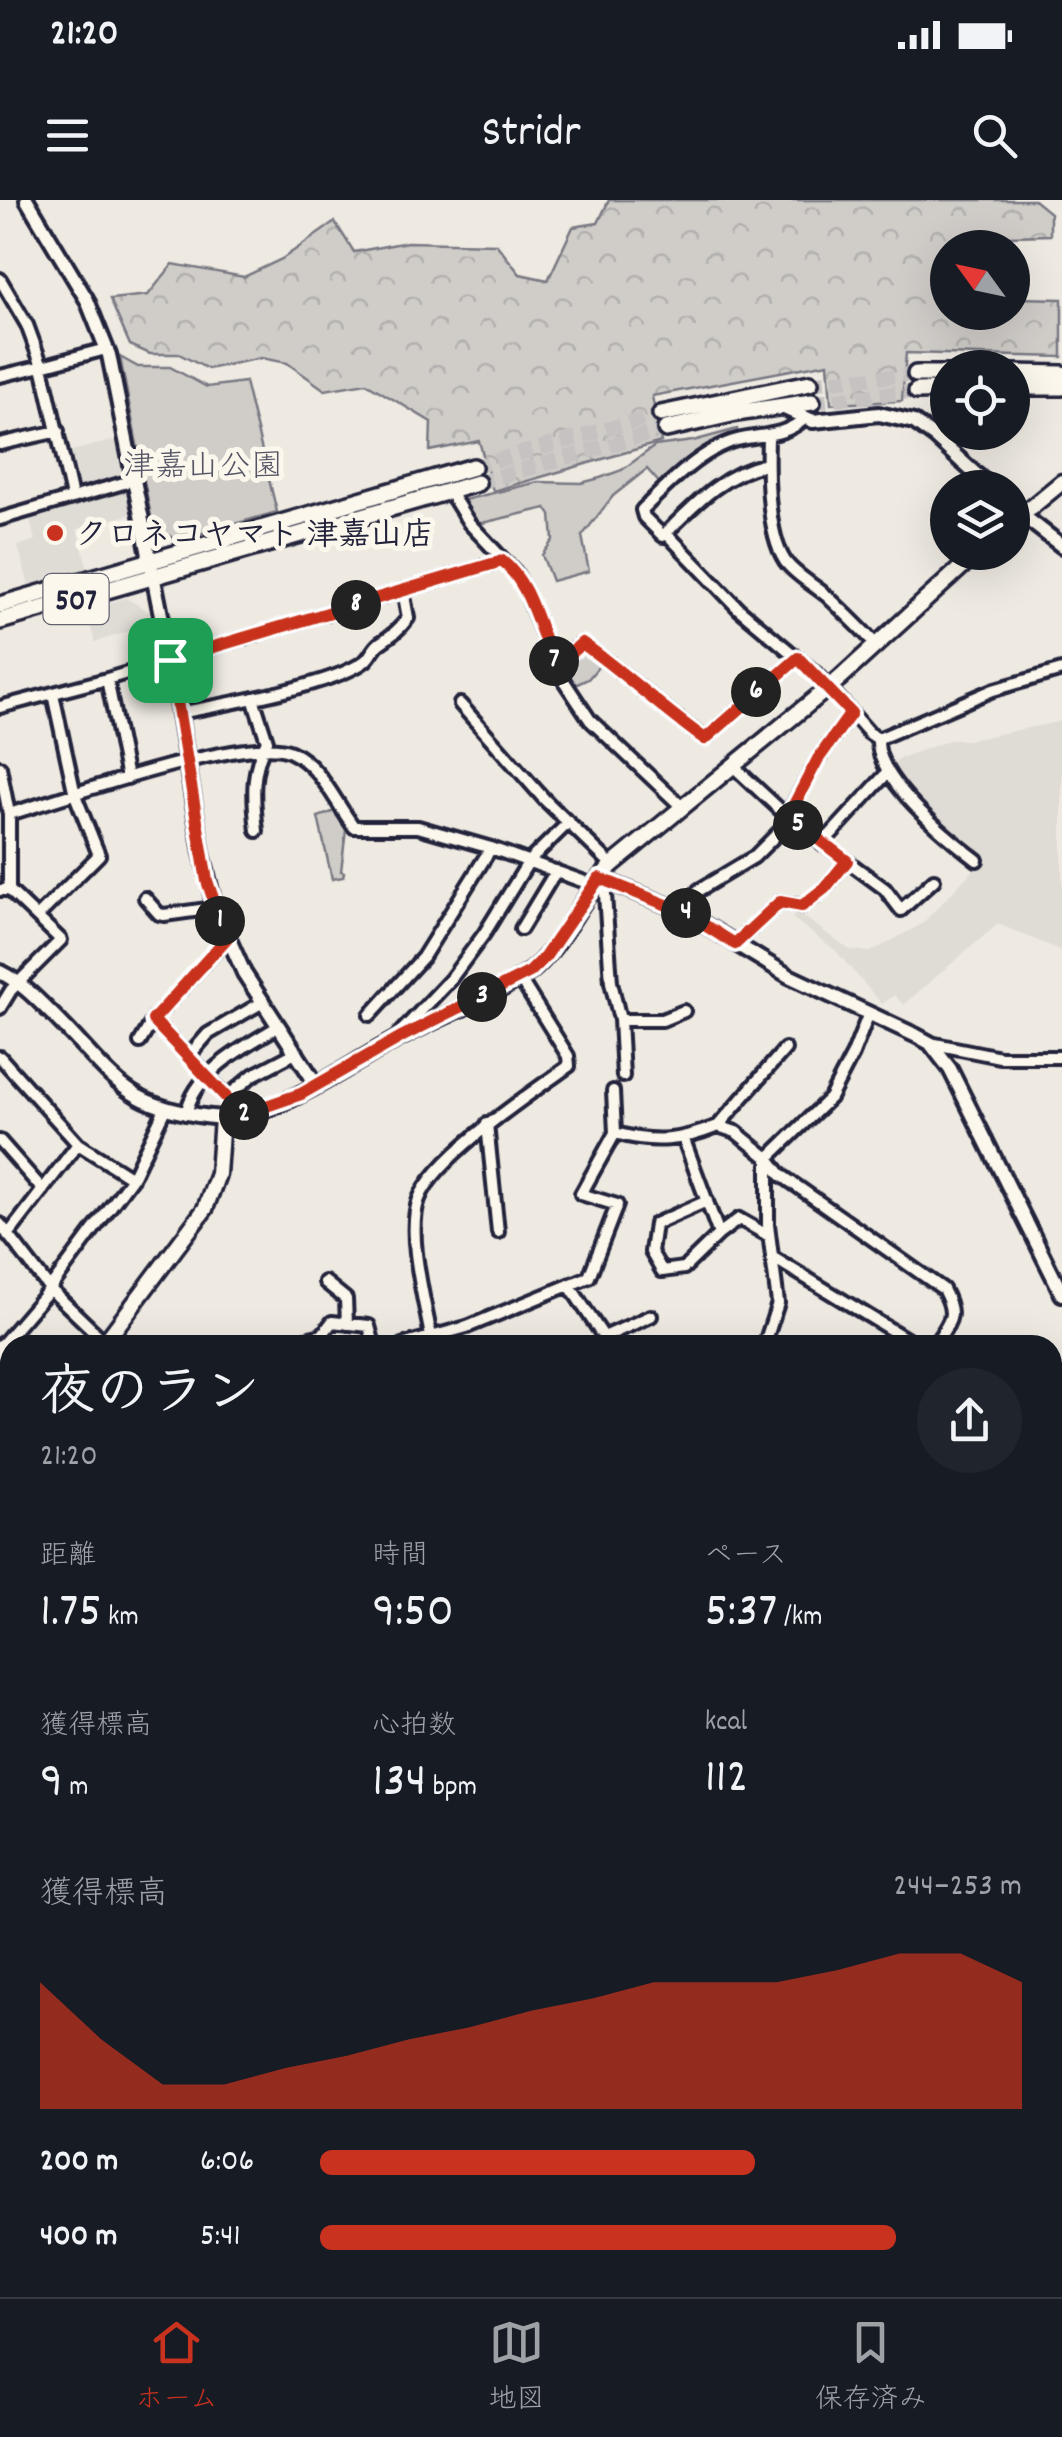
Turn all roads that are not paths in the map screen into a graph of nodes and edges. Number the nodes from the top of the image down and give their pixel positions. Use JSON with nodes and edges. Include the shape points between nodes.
{"nodes":[{"id":1,"x":27,"y":200,"type":"edge"},
{"id":2,"x":2,"y":286,"type":"edge"},
{"id":3,"x":106,"y":348,"type":"junction"},
{"id":4,"x":42,"y":366,"type":"junction"},
{"id":5,"x":1030,"y":373,"type":"edge"},
{"id":6,"x":1062,"y":374,"type":"edge"},
{"id":7,"x":0,"y":376,"type":"edge"},
{"id":8,"x":930,"y":378,"type":"edge"},
{"id":9,"x":810,"y":383,"type":"tunnel mouth"},
{"id":10,"x":930,"y":386,"type":"edge"},
{"id":11,"x":1030,"y":387,"type":"edge"},
{"id":12,"x":1062,"y":388,"type":"edge"},
{"id":13,"x":812,"y":402,"type":"tunnel mouth"},
{"id":14,"x":780,"y":406,"type":"junction"},
{"id":15,"x":803,"y":420,"type":"junction"},
{"id":16,"x":58,"y":431,"type":"junction"},
{"id":17,"x":768,"y":438,"type":"junction"},
{"id":18,"x":0,"y":444,"type":"edge"},
{"id":19,"x":767,"y":464,"type":"junction"},
{"id":20,"x":971,"y":470,"type":"edge"},
{"id":21,"x":134,"y":480,"type":"junction"},
{"id":22,"x":1062,"y":482,"type":"edge"},
{"id":23,"x":449,"y":491,"type":"junction"},
{"id":24,"x":72,"y":497,"type":"junction"},
{"id":25,"x":1030,"y":505,"type":"edge"},
{"id":26,"x":0,"y":518,"type":"edge"},
{"id":27,"x":1030,"y":524,"type":"edge"},
{"id":28,"x":663,"y":536,"type":"dead end"},
{"id":29,"x":1062,"y":546,"type":"edge"},
{"id":30,"x":502,"y":561,"type":"junction"},
{"id":31,"x":151,"y":570,"type":"junction"},
{"id":32,"x":959,"y":570,"type":"edge"},
{"id":33,"x":404,"y":590,"type":"junction"},
{"id":34,"x":0,"y":605,"type":"edge"},
{"id":35,"x":0,"y":620,"type":"edge"},
{"id":36,"x":877,"y":646,"type":"junction"},
{"id":37,"x":798,"y":658,"type":"junction"},
{"id":38,"x":170,"y":660,"type":"junction"},
{"id":39,"x":556,"y":666,"type":"junction"},
{"id":40,"x":1062,"y":670,"type":"edge"},
{"id":41,"x":107,"y":679,"type":"junction"},
{"id":42,"x":829,"y":687,"type":"junction"},
{"id":43,"x":52,"y":694,"type":"junction"},
{"id":44,"x":253,"y":698,"type":"junction"},
{"id":45,"x":460,"y":704,"type":"dead end"},
{"id":46,"x":0,"y":707,"type":"edge"},
{"id":47,"x":851,"y":713,"type":"junction"},
{"id":48,"x":179,"y":714,"type":"junction"},
{"id":49,"x":878,"y":739,"type":"junction"},
{"id":50,"x":262,"y":749,"type":"junction"},
{"id":51,"x":188,"y":760,"type":"junction"},
{"id":52,"x":733,"y":766,"type":"junction"},
{"id":53,"x":0,"y":767,"type":"edge"},
{"id":54,"x":888,"y":772,"type":"junction"},
{"id":55,"x":128,"y":778,"type":"junction"},
{"id":56,"x":75,"y":795,"type":"junction"},
{"id":57,"x":682,"y":808,"type":"junction"},
{"id":58,"x":10,"y":814,"type":"junction"},
{"id":59,"x":790,"y":818,"type":"junction"},
{"id":60,"x":569,"y":822,"type":"junction"},
{"id":61,"x":257,"y":830,"type":"dead end"},
{"id":62,"x":822,"y":844,"type":"junction"},
{"id":63,"x":491,"y":848,"type":"junction"},
{"id":64,"x":978,"y":860,"type":"dead end"},
{"id":65,"x":529,"y":861,"type":"junction"},
{"id":66,"x":847,"y":861,"type":"junction"},
{"id":67,"x":612,"y":865,"type":"junction"},
{"id":68,"x":556,"y":871,"type":"junction"},
{"id":69,"x":934,"y":880,"type":"dead end"},
{"id":70,"x":599,"y":881,"type":"junction"},
{"id":71,"x":4,"y":890,"type":"edge"},
{"id":72,"x":144,"y":898,"type":"dead end"},
{"id":73,"x":215,"y":908,"type":"junction"},
{"id":74,"x":682,"y":911,"type":"junction"},
{"id":75,"x":37,"y":917,"type":"junction"},
{"id":76,"x":521,"y":929,"type":"dead end"},
{"id":77,"x":227,"y":938,"type":"junction"},
{"id":78,"x":735,"y":944,"type":"junction"},
{"id":79,"x":0,"y":972,"type":"edge"},
{"id":80,"x":520,"y":979,"type":"junction"},
{"id":81,"x":19,"y":982,"type":"junction"},
{"id":82,"x":263,"y":1002,"type":"junction"},
{"id":83,"x":0,"y":1008,"type":"edge"},
{"id":84,"x":684,"y":1012,"type":"dead end"},
{"id":85,"x":870,"y":1013,"type":"junction"},
{"id":86,"x":370,"y":1015,"type":"dead end"},
{"id":87,"x":153,"y":1020,"type":"junction"},
{"id":88,"x":620,"y":1020,"type":"junction"},
{"id":89,"x":278,"y":1026,"type":"junction"},
{"id":90,"x":140,"y":1042,"type":"dead end"},
{"id":91,"x":392,"y":1042,"type":"junction"},
{"id":92,"x":930,"y":1043,"type":"junction"},
{"id":93,"x":785,"y":1050,"type":"dead end"},
{"id":94,"x":297,"y":1052,"type":"junction"},
{"id":95,"x":188,"y":1056,"type":"junction"},
{"id":96,"x":1062,"y":1057,"type":"edge"},
{"id":97,"x":0,"y":1058,"type":"edge"},
{"id":98,"x":623,"y":1076,"type":"dead end"},
{"id":99,"x":207,"y":1077,"type":"junction"},
{"id":100,"x":316,"y":1084,"type":"junction"},
{"id":101,"x":613,"y":1091,"type":"dead end"},
{"id":102,"x":227,"y":1098,"type":"junction"},
{"id":103,"x":164,"y":1109,"type":"junction"},
{"id":104,"x":186,"y":1114,"type":"junction"},
{"id":105,"x":229,"y":1117,"type":"junction"},
{"id":106,"x":487,"y":1124,"type":"junction"},
{"id":107,"x":718,"y":1126,"type":"junction"},
{"id":108,"x":616,"y":1133,"type":"junction"},
{"id":109,"x":684,"y":1140,"type":"junction"},
{"id":110,"x":0,"y":1142,"type":"edge"},
{"id":111,"x":78,"y":1144,"type":"junction"},
{"id":112,"x":768,"y":1158,"type":"junction"},
{"id":113,"x":132,"y":1178,"type":"junction"},
{"id":114,"x":42,"y":1190,"type":"junction"},
{"id":115,"x":706,"y":1200,"type":"junction"},
{"id":116,"x":0,"y":1224,"type":"edge"},
{"id":117,"x":498,"y":1232,"type":"dead end"},
{"id":118,"x":719,"y":1234,"type":"junction"},
{"id":119,"x":8,"y":1235,"type":"junction"},
{"id":120,"x":769,"y":1236,"type":"junction"},
{"id":121,"x":772,"y":1256,"type":"junction"},
{"id":122,"x":324,"y":1282,"type":"dead end"},
{"id":123,"x":568,"y":1285,"type":"junction"},
{"id":124,"x":50,"y":1289,"type":"junction"},
{"id":125,"x":1062,"y":1294,"type":"edge"},
{"id":126,"x":651,"y":1316,"type":"dead end"},
{"id":127,"x":347,"y":1324,"type":"junction"},
{"id":128,"x":10,"y":1335,"type":"edge"},
{"id":129,"x":96,"y":1335,"type":"edge"},
{"id":130,"x":112,"y":1335,"type":"edge"},
{"id":131,"x":322,"y":1335,"type":"edge"},
{"id":132,"x":371,"y":1335,"type":"edge"},
{"id":133,"x":432,"y":1335,"type":"edge"},
{"id":134,"x":439,"y":1335,"type":"edge"},
{"id":135,"x":603,"y":1335,"type":"edge"},
{"id":136,"x":618,"y":1335,"type":"edge"},
{"id":137,"x":768,"y":1335,"type":"edge"},
{"id":138,"x":900,"y":1335,"type":"edge"},
{"id":139,"x":941,"y":1335,"type":"edge"}],
"edges":[{"from":1,"to":3,"type":"street","via":[[87,300]]},
{"from":2,"to":4,"type":"street"},
{"from":3,"to":4,"type":"street"},
{"from":3,"to":21,"type":"street"},
{"from":4,"to":7,"type":"street"},
{"from":4,"to":16,"type":"street"},
{"from":5,"to":6,"type":"highway"},
{"from":8,"to":10,"type":"highway","via":[[916,382]]},
{"from":9,"to":14,"type":"highway","via":[[664,421]]},
{"from":11,"to":12,"type":"highway"},
{"from":13,"to":14,"type":"highway"},
{"from":14,"to":15,"type":"street"},
{"from":15,"to":17,"type":"street"},
{"from":15,"to":20,"type":"street","via":[[879,414],[914,422]]},
{"from":16,"to":18,"type":"street"},
{"from":16,"to":24,"type":"street"},
{"from":17,"to":19,"type":"street"},
{"from":17,"to":28,"type":"street","via":[[736,440],[678,474],[642,510]]},
{"from":19,"to":36,"type":"street","via":[[774,526],[786,561]]},
{"from":19,"to":37,"type":"street","via":[[706,494],[666,533]]},
{"from":21,"to":24,"type":"street"},
{"from":21,"to":31,"type":"street"},
{"from":22,"to":25,"type":"main road"},
{"from":23,"to":30,"type":"street"},
{"from":23,"to":31,"type":"highway","number":"507"},
{"from":23,"to":31,"type":"highway","number":"507","via":[[475,475]]},
{"from":24,"to":26,"type":"street"},
{"from":27,"to":29,"type":"street"},
{"from":30,"to":33,"type":"street"},
{"from":30,"to":39,"type":"street","via":[[526,592]]},
{"from":31,"to":34,"type":"highway","number":"507"},
{"from":31,"to":35,"type":"highway","number":"507"},
{"from":31,"to":38,"type":"street"},
{"from":32,"to":36,"type":"main road"},
{"from":33,"to":38,"type":"street"},
{"from":33,"to":44,"type":"street","via":[[408,618],[365,661]]},
{"from":36,"to":42,"type":"main road"},
{"from":37,"to":39,"type":"street","via":[[705,739],[582,643]]},
{"from":37,"to":42,"type":"street"},
{"from":38,"to":41,"type":"street"},
{"from":38,"to":48,"type":"street"},
{"from":39,"to":57,"type":"street","via":[[590,720]]},
{"from":40,"to":49,"type":"street","via":[[992,690]]},
{"from":41,"to":43,"type":"street"},
{"from":41,"to":55,"type":"street"},
{"from":42,"to":47,"type":"street"},
{"from":42,"to":52,"type":"main road"},
{"from":43,"to":46,"type":"street"},
{"from":43,"to":56,"type":"street"},
{"from":44,"to":48,"type":"street"},
{"from":44,"to":50,"type":"street","via":[[266,741]]},
{"from":45,"to":60,"type":"street"},
{"from":47,"to":49,"type":"street"},
{"from":47,"to":59,"type":"street","via":[[818,759]]},
{"from":48,"to":51,"type":"street"},
{"from":49,"to":54,"type":"street"},
{"from":50,"to":51,"type":"street"},
{"from":50,"to":61,"type":"street","via":[[253,776]]},
{"from":50,"to":63,"type":"street","via":[[288,750],[314,766],[354,827],[418,827]]},
{"from":51,"to":55,"type":"street"},
{"from":51,"to":73,"type":"street"},
{"from":52,"to":57,"type":"main road"},
{"from":52,"to":59,"type":"street"},
{"from":53,"to":58,"type":"street"},
{"from":54,"to":62,"type":"street"},
{"from":54,"to":64,"type":"street","via":[[937,829]]},
{"from":55,"to":56,"type":"street"},
{"from":56,"to":58,"type":"street"},
{"from":56,"to":75,"type":"street","via":[[99,855]]},
{"from":57,"to":67,"type":"main road"},
{"from":58,"to":71,"type":"street"},
{"from":59,"to":62,"type":"street"},
{"from":59,"to":74,"type":"street","via":[[754,856],[699,890]]},
{"from":60,"to":65,"type":"street"},
{"from":60,"to":67,"type":"street"},
{"from":62,"to":66,"type":"street"},
{"from":63,"to":65,"type":"street"},
{"from":63,"to":86,"type":"street","via":[[423,957]]},
{"from":65,"to":68,"type":"street"},
{"from":65,"to":91,"type":"street","via":[[473,950]]},
{"from":66,"to":69,"type":"street","via":[[902,910]]},
{"from":66,"to":78,"type":"street","via":[[802,906],[780,902]]},
{"from":67,"to":70,"type":"main road"},
{"from":68,"to":70,"type":"street"},
{"from":68,"to":76,"type":"street"},
{"from":70,"to":74,"type":"street"},
{"from":70,"to":80,"type":"main road","via":[[540,963]]},
{"from":70,"to":88,"type":"street"},
{"from":71,"to":75,"type":"street"},
{"from":72,"to":73,"type":"street","via":[[164,915]]},
{"from":73,"to":77,"type":"street"},
{"from":74,"to":78,"type":"street"},
{"from":75,"to":81,"type":"street","via":[[61,940]]},
{"from":77,"to":82,"type":"street"},
{"from":77,"to":87,"type":"street"},
{"from":78,"to":85,"type":"street"},
{"from":79,"to":81,"type":"street"},
{"from":80,"to":91,"type":"main road"},
{"from":80,"to":106,"type":"street","via":[[568,1066]]},
{"from":81,"to":83,"type":"street"},
{"from":81,"to":103,"type":"street","via":[[119,1085]]},
{"from":82,"to":89,"type":"street"},
{"from":82,"to":95,"type":"street","via":[[208,1034]]},
{"from":84,"to":88,"type":"street","via":[[662,1020]]},
{"from":85,"to":92,"type":"street"},
{"from":85,"to":112,"type":"street","via":[[830,1098]]},
{"from":87,"to":90,"type":"street"},
{"from":87,"to":95,"type":"street"},
{"from":88,"to":98,"type":"street"},
{"from":89,"to":94,"type":"street"},
{"from":89,"to":99,"type":"street"},
{"from":91,"to":100,"type":"main road"},
{"from":92,"to":96,"type":"street","via":[[989,1056]]},
{"from":92,"to":125,"type":"street","via":[[950,1069]]},
{"from":93,"to":107,"type":"street"},
{"from":94,"to":100,"type":"street"},
{"from":94,"to":102,"type":"street"},
{"from":95,"to":99,"type":"street"},
{"from":97,"to":111,"type":"street"},
{"from":99,"to":102,"type":"street"},
{"from":99,"to":104,"type":"street","via":[[192,1093]]},
{"from":100,"to":105,"type":"main road"},
{"from":101,"to":108,"type":"street"},
{"from":102,"to":105,"type":"street"},
{"from":103,"to":104,"type":"street"},
{"from":103,"to":113,"type":"street"},
{"from":104,"to":105,"type":"street"},
{"from":105,"to":130,"type":"main road","via":[[205,1209]]},
{"from":106,"to":117,"type":"street"},
{"from":106,"to":133,"type":"street","via":[[432,1177],[419,1199],[416,1231]]},
{"from":107,"to":109,"type":"street"},
{"from":107,"to":112,"type":"street"},
{"from":108,"to":109,"type":"street"},
{"from":108,"to":123,"type":"street","via":[[581,1194],[616,1205],[588,1277]]},
{"from":109,"to":115,"type":"street"},
{"from":110,"to":114,"type":"street"},
{"from":111,"to":113,"type":"street"},
{"from":111,"to":114,"type":"street"},
{"from":112,"to":120,"type":"street"},
{"from":112,"to":139,"type":"street","via":[[781,1175],[943,1290],[953,1308]]},
{"from":113,"to":124,"type":"street"},
{"from":114,"to":119,"type":"street"},
{"from":115,"to":118,"type":"street"},
{"from":115,"to":118,"type":"street","via":[[655,1224],[650,1252],[662,1272],[684,1268]]},
{"from":116,"to":119,"type":"street"},
{"from":118,"to":120,"type":"street","via":[[739,1220]]},
{"from":119,"to":124,"type":"street"},
{"from":120,"to":121,"type":"street"},
{"from":121,"to":137,"type":"street","via":[[778,1303]]},
{"from":121,"to":138,"type":"street"},
{"from":122,"to":127,"type":"street","via":[[346,1299]]},
{"from":123,"to":134,"type":"street"},
{"from":123,"to":135,"type":"street"},
{"from":124,"to":128,"type":"street"},
{"from":124,"to":129,"type":"street"},
{"from":126,"to":136,"type":"street"},
{"from":127,"to":131,"type":"street","via":[[332,1322]]},
{"from":127,"to":132,"type":"street","via":[[369,1326]]}]}
